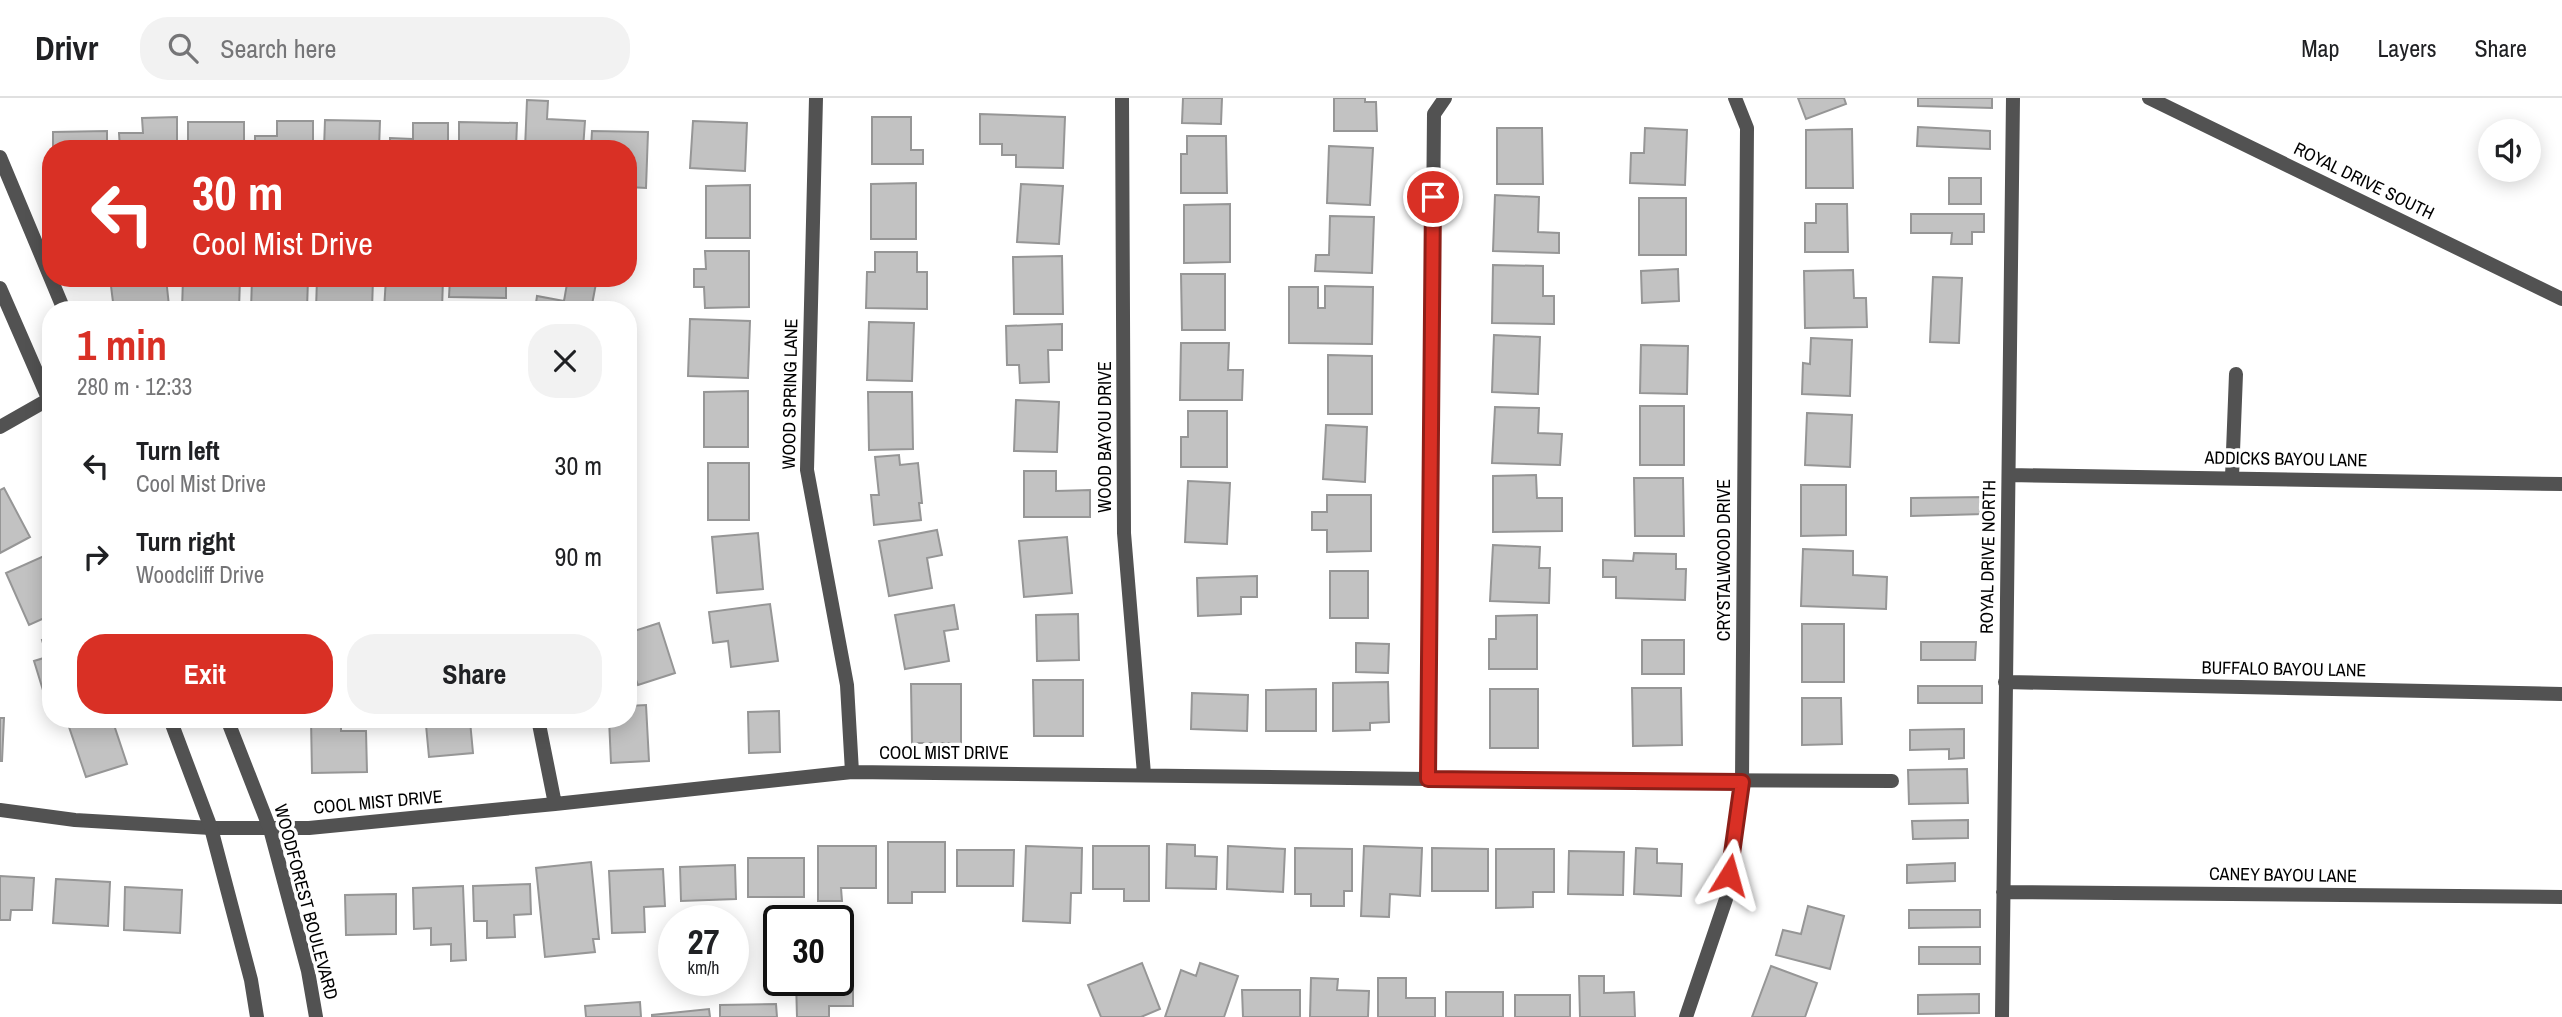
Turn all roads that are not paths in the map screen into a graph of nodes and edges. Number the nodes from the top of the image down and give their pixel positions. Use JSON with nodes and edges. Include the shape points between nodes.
{"nodes":[{"id":1,"x":816,"y":98,"type":"edge"},
{"id":2,"x":1122,"y":98,"type":"edge"},
{"id":3,"x":1445,"y":98,"type":"edge"},
{"id":4,"x":1735,"y":98,"type":"edge"},
{"id":5,"x":2013,"y":98,"type":"edge"},
{"id":6,"x":2149,"y":98,"type":"edge"},
{"id":7,"x":0,"y":157,"type":"edge"},
{"id":8,"x":42,"y":257,"type":"edge"},
{"id":9,"x":0,"y":288,"type":"edge"},
{"id":10,"x":2562,"y":299,"type":"edge"},
{"id":11,"x":2236,"y":374,"type":"dead end"},
{"id":12,"x":42,"y":383,"type":"edge"},
{"id":13,"x":42,"y":405,"type":"edge"},
{"id":14,"x":0,"y":427,"type":"edge"},
{"id":15,"x":2010,"y":475,"type":"junction"},
{"id":16,"x":2232,"y":477,"type":"junction"},
{"id":17,"x":2562,"y":484,"type":"edge"},
{"id":18,"x":2005,"y":682,"type":"junction"},
{"id":19,"x":2562,"y":694,"type":"edge"},
{"id":20,"x":173,"y":728,"type":"edge"},
{"id":21,"x":230,"y":728,"type":"edge"},
{"id":22,"x":540,"y":728,"type":"edge"},
{"id":23,"x":852,"y":772,"type":"junction"},
{"id":24,"x":1144,"y":774,"type":"junction"},
{"id":25,"x":1428,"y":779,"type":"junction"},
{"id":26,"x":1892,"y":781,"type":"dead end"},
{"id":27,"x":1742,"y":782,"type":"junction"},
{"id":28,"x":555,"y":804,"type":"junction"},
{"id":29,"x":0,"y":810,"type":"edge"},
{"id":30,"x":211,"y":828,"type":"junction"},
{"id":31,"x":270,"y":830,"type":"junction"},
{"id":32,"x":2003,"y":892,"type":"junction"},
{"id":33,"x":2562,"y":897,"type":"edge"},
{"id":34,"x":257,"y":1017,"type":"edge"},
{"id":35,"x":316,"y":1017,"type":"edge"},
{"id":36,"x":1686,"y":1017,"type":"edge"},
{"id":37,"x":2002,"y":1017,"type":"edge"}],
"edges":[{"from":1,"to":23,"type":"street","name":"WOOD SPRING LANE","via":[[807,470],[847,685]]},
{"from":2,"to":24,"type":"street","name":"WOOD BAYOU DRIVE","via":[[1124,533]]},
{"from":3,"to":25,"type":"street","via":[[1434,114]]},
{"from":4,"to":27,"type":"street","name":"CRYSTALWOOD DRIVE","via":[[1747,128]]},
{"from":5,"to":15,"type":"street","name":"ROYAL DRIVE NORTH"},
{"from":6,"to":10,"type":"street","name":"ROYAL DRIVE SOUTH"},
{"from":7,"to":8,"type":"street"},
{"from":9,"to":12,"type":"street"},
{"from":11,"to":16,"type":"street"},
{"from":13,"to":14,"type":"street"},
{"from":15,"to":16,"type":"street","name":"ADDICKS BAYOU LANE"},
{"from":15,"to":18,"type":"street","name":"ROYAL DRIVE NORTH"},
{"from":16,"to":17,"type":"street","name":"ADDICKS BAYOU LANE"},
{"from":18,"to":19,"type":"street","name":"BUFFALO BAYOU LANE"},
{"from":18,"to":32,"type":"street","name":"ROYAL DRIVE NORTH"},
{"from":20,"to":30,"type":"street"},
{"from":21,"to":31,"type":"street","name":"WOODFOREST BOULEVARD"},
{"from":22,"to":28,"type":"street"},
{"from":23,"to":24,"type":"street","name":"COOL MIST DRIVE"},
{"from":23,"to":28,"type":"street","name":"COOL MIST DRIVE"},
{"from":24,"to":25,"type":"street","name":"COOL MIST DRIVE"},
{"from":25,"to":27,"type":"street","name":"COOL MIST DRIVE"},
{"from":26,"to":27,"type":"street","name":"COOL MIST DRIVE"},
{"from":27,"to":36,"type":"street","name":"CRYSTALWOOD DRIVE","via":[[1726,899]]},
{"from":28,"to":31,"type":"street","name":"COOL MIST DRIVE"},
{"from":29,"to":30,"type":"street","name":"COOL MIST DRIVE","via":[[75,820]]},
{"from":30,"to":31,"type":"street","name":"COOL MIST DRIVE"},
{"from":30,"to":34,"type":"street"},
{"from":31,"to":35,"type":"street","name":"WOODFOREST BOULEVARD"},
{"from":32,"to":33,"type":"street","name":"CANEY BAYOU LANE"},
{"from":32,"to":37,"type":"street","name":"ROYAL DRIVE NORTH"}]}
